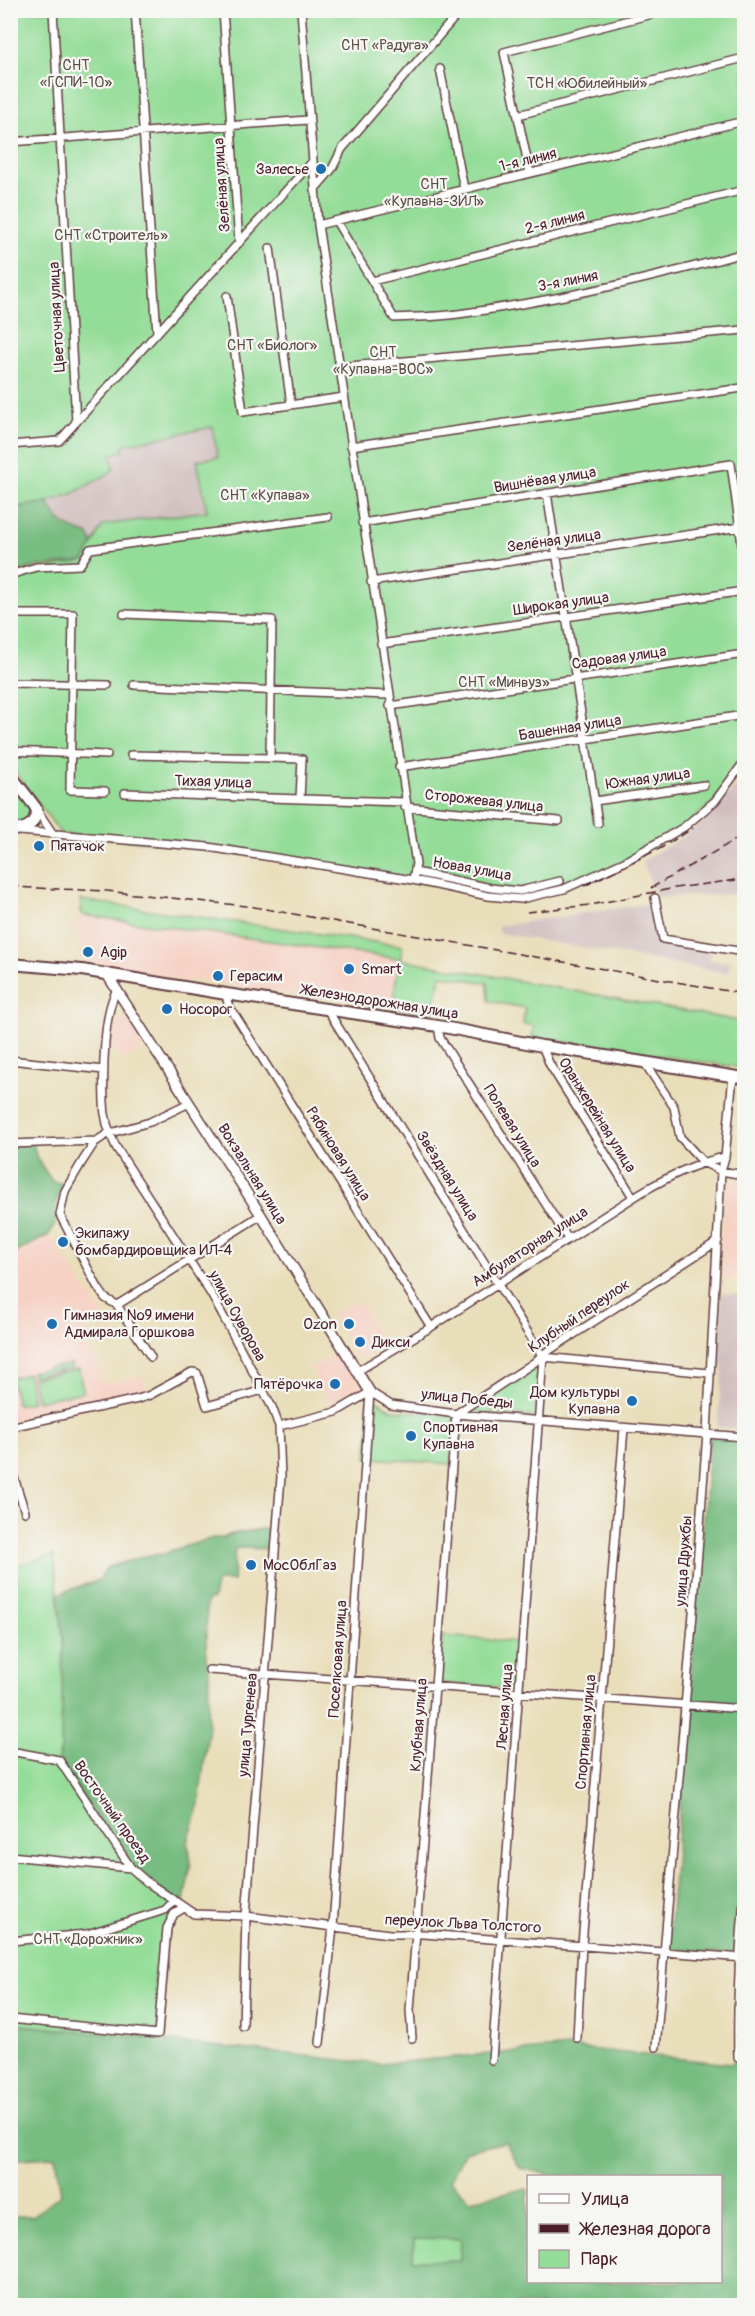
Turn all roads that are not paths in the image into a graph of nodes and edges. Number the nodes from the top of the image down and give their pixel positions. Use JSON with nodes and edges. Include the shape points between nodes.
{"nodes":[{"id":1,"x":53,"y":10,"type":"edge"},
{"id":2,"x":135,"y":10,"type":"edge"},
{"id":3,"x":223,"y":10,"type":"edge"},
{"id":4,"x":301,"y":10,"type":"edge"},
{"id":5,"x":461,"y":10,"type":"edge"},
{"id":6,"x":668,"y":10,"type":"edge"},
{"id":7,"x":744,"y":58,"type":"edge"},
{"id":8,"x":440,"y":69,"type":"dead end"},
{"id":9,"x":518,"y":115,"type":"junction"},
{"id":10,"x":308,"y":120,"type":"junction"},
{"id":11,"x":744,"y":121,"type":"edge"},
{"id":12,"x":231,"y":126,"type":"junction"},
{"id":13,"x":143,"y":132,"type":"junction"},
{"id":14,"x":60,"y":139,"type":"junction"},
{"id":15,"x":10,"y":142,"type":"edge"},
{"id":16,"x":312,"y":162,"type":"junction"},
{"id":17,"x":530,"y":173,"type":"junction"},
{"id":18,"x":464,"y":189,"type":"junction"},
{"id":19,"x":315,"y":190,"type":"junction"},
{"id":20,"x":744,"y":190,"type":"edge"},
{"id":21,"x":336,"y":220,"type":"junction"},
{"id":22,"x":318,"y":225,"type":"junction"},
{"id":23,"x":239,"y":243,"type":"junction"},
{"id":24,"x":270,"y":248,"type":"dead end"},
{"id":25,"x":744,"y":253,"type":"edge"},
{"id":26,"x":372,"y":281,"type":"junction"},
{"id":27,"x":227,"y":296,"type":"dead end"},
{"id":28,"x":744,"y":330,"type":"edge"},
{"id":29,"x":157,"y":333,"type":"junction"},
{"id":30,"x":339,"y":368,"type":"junction"},
{"id":31,"x":742,"y":388,"type":"dead end"},
{"id":32,"x":344,"y":397,"type":"junction"},
{"id":33,"x":291,"y":405,"type":"junction"},
{"id":34,"x":76,"y":422,"type":"junction"},
{"id":35,"x":10,"y":445,"type":"edge"},
{"id":36,"x":351,"y":446,"type":"junction"},
{"id":37,"x":547,"y":493,"type":"junction"},
{"id":38,"x":328,"y":517,"type":"dead end"},
{"id":39,"x":362,"y":523,"type":"junction"},
{"id":40,"x":740,"y":527,"type":"junction"},
{"id":41,"x":556,"y":555,"type":"junction"},
{"id":42,"x":744,"y":560,"type":"edge"},
{"id":43,"x":10,"y":575,"type":"edge"},
{"id":44,"x":371,"y":582,"type":"junction"},
{"id":45,"x":744,"y":591,"type":"edge"},
{"id":46,"x":10,"y":614,"type":"edge"},
{"id":47,"x":124,"y":614,"type":"dead end"},
{"id":48,"x":566,"y":617,"type":"junction"},
{"id":49,"x":381,"y":644,"type":"junction"},
{"id":50,"x":744,"y":654,"type":"edge"},
{"id":51,"x":576,"y":678,"type":"junction"},
{"id":52,"x":10,"y":683,"type":"edge"},
{"id":53,"x":72,"y":684,"type":"junction"},
{"id":54,"x":108,"y":685,"type":"dead end"},
{"id":55,"x":134,"y":685,"type":"dead end"},
{"id":56,"x":272,"y":691,"type":"junction"},
{"id":57,"x":388,"y":695,"type":"junction"},
{"id":58,"x":390,"y":706,"type":"junction"},
{"id":59,"x":744,"y":715,"type":"edge"},
{"id":60,"x":585,"y":739,"type":"junction"},
{"id":61,"x":10,"y":752,"type":"edge"},
{"id":62,"x":70,"y":753,"type":"junction"},
{"id":63,"x":107,"y":755,"type":"dead end"},
{"id":64,"x":131,"y":755,"type":"dead end"},
{"id":65,"x":270,"y":758,"type":"junction"},
{"id":66,"x":744,"y":762,"type":"edge"},
{"id":67,"x":399,"y":767,"type":"junction"},
{"id":68,"x":10,"y":774,"type":"edge"},
{"id":69,"x":704,"y":785,"type":"dead end"},
{"id":70,"x":105,"y":791,"type":"dead end"},
{"id":71,"x":125,"y":793,"type":"dead end"},
{"id":72,"x":300,"y":798,"type":"junction"},
{"id":73,"x":595,"y":801,"type":"junction"},
{"id":74,"x":405,"y":804,"type":"junction"},
{"id":75,"x":36,"y":808,"type":"junction"},
{"id":76,"x":559,"y":821,"type":"dead end"},
{"id":77,"x":598,"y":823,"type":"dead end"},
{"id":78,"x":13,"y":830,"type":"edge"},
{"id":79,"x":53,"y":834,"type":"junction"},
{"id":80,"x":415,"y":872,"type":"junction"},
{"id":81,"x":413,"y":880,"type":"junction"},
{"id":82,"x":560,"y":881,"type":"dead end"},
{"id":83,"x":655,"y":898,"type":"dead end"},
{"id":84,"x":744,"y":951,"type":"edge"},
{"id":85,"x":10,"y":964,"type":"edge"},
{"id":86,"x":106,"y":973,"type":"junction"},
{"id":87,"x":117,"y":990,"type":"junction"},
{"id":88,"x":226,"y":994,"type":"junction"},
{"id":89,"x":327,"y":1009,"type":"junction"},
{"id":90,"x":438,"y":1026,"type":"junction"},
{"id":91,"x":542,"y":1046,"type":"junction"},
{"id":92,"x":10,"y":1060,"type":"edge"},
{"id":93,"x":644,"y":1062,"type":"junction"},
{"id":94,"x":104,"y":1070,"type":"junction"},
{"id":95,"x":739,"y":1077,"type":"edge"},
{"id":96,"x":189,"y":1102,"type":"junction"},
{"id":97,"x":109,"y":1133,"type":"junction"},
{"id":98,"x":95,"y":1142,"type":"junction"},
{"id":99,"x":10,"y":1144,"type":"edge"},
{"id":100,"x":725,"y":1157,"type":"junction"},
{"id":101,"x":703,"y":1162,"type":"junction"},
{"id":102,"x":720,"y":1171,"type":"junction"},
{"id":103,"x":744,"y":1174,"type":"edge"},
{"id":104,"x":633,"y":1197,"type":"junction"},
{"id":105,"x":261,"y":1215,"type":"junction"},
{"id":106,"x":568,"y":1239,"type":"junction"},
{"id":107,"x":718,"y":1241,"type":"junction"},
{"id":108,"x":189,"y":1260,"type":"junction"},
{"id":109,"x":497,"y":1284,"type":"junction"},
{"id":110,"x":117,"y":1305,"type":"junction"},
{"id":111,"x":431,"y":1327,"type":"junction"},
{"id":112,"x":543,"y":1356,"type":"junction"},
{"id":113,"x":152,"y":1357,"type":"dead end"},
{"id":114,"x":356,"y":1372,"type":"junction"},
{"id":115,"x":709,"y":1373,"type":"junction"},
{"id":116,"x":263,"y":1390,"type":"junction"},
{"id":117,"x":370,"y":1392,"type":"junction"},
{"id":118,"x":456,"y":1414,"type":"junction"},
{"id":119,"x":539,"y":1420,"type":"junction"},
{"id":120,"x":10,"y":1426,"type":"edge"},
{"id":121,"x":279,"y":1426,"type":"junction"},
{"id":122,"x":624,"y":1428,"type":"junction"},
{"id":123,"x":707,"y":1433,"type":"junction"},
{"id":124,"x":744,"y":1437,"type":"edge"},
{"id":125,"x":10,"y":1465,"type":"edge"},
{"id":126,"x":25,"y":1512,"type":"dead end"},
{"id":127,"x":209,"y":1670,"type":"dead end"},
{"id":128,"x":265,"y":1675,"type":"junction"},
{"id":129,"x":350,"y":1681,"type":"junction"},
{"id":130,"x":435,"y":1687,"type":"junction"},
{"id":131,"x":520,"y":1693,"type":"junction"},
{"id":132,"x":602,"y":1699,"type":"junction"},
{"id":133,"x":684,"y":1705,"type":"junction"},
{"id":134,"x":744,"y":1709,"type":"edge"},
{"id":135,"x":10,"y":1751,"type":"edge"},
{"id":136,"x":10,"y":1856,"type":"edge"},
{"id":137,"x":131,"y":1868,"type":"junction"},
{"id":138,"x":744,"y":1898,"type":"edge"},
{"id":139,"x":174,"y":1901,"type":"junction"},
{"id":140,"x":183,"y":1908,"type":"junction"},
{"id":141,"x":246,"y":1916,"type":"junction"},
{"id":142,"x":333,"y":1927,"type":"junction"},
{"id":143,"x":417,"y":1935,"type":"junction"},
{"id":144,"x":500,"y":1939,"type":"junction"},
{"id":145,"x":10,"y":1941,"type":"edge"},
{"id":146,"x":582,"y":1945,"type":"junction"},
{"id":147,"x":665,"y":1952,"type":"junction"},
{"id":148,"x":742,"y":1958,"type":"edge"},
{"id":149,"x":10,"y":2019,"type":"edge"},
{"id":150,"x":243,"y":2026,"type":"dead end"},
{"id":151,"x":412,"y":2038,"type":"dead end"},
{"id":152,"x":577,"y":2038,"type":"dead end"},
{"id":153,"x":320,"y":2043,"type":"dead end"},
{"id":154,"x":656,"y":2047,"type":"dead end"},
{"id":155,"x":744,"y":2055,"type":"edge"},
{"id":156,"x":492,"y":2060,"type":"dead end"}],
"edges":[{"from":1,"to":14,"type":"street","name":"Цветочная улица"},
{"from":2,"to":13,"type":"street"},
{"from":3,"to":12,"type":"street","name":"Зелёная улица"},
{"from":4,"to":10,"type":"street"},
{"from":5,"to":19,"type":"street","via":[[342,149]]},
{"from":6,"to":9,"type":"street","via":[[504,52]]},
{"from":7,"to":9,"type":"street"},
{"from":8,"to":18,"type":"street"},
{"from":9,"to":17,"type":"street"},
{"from":10,"to":12,"type":"street"},
{"from":10,"to":16,"type":"street"},
{"from":11,"to":17,"type":"street","name":"1-я линия"},
{"from":12,"to":13,"type":"street"},
{"from":12,"to":23,"type":"street","name":"Зелёная улица"},
{"from":13,"to":14,"type":"street"},
{"from":13,"to":29,"type":"street"},
{"from":14,"to":15,"type":"street"},
{"from":14,"to":34,"type":"street","name":"Цветочная улица"},
{"from":16,"to":19,"type":"street"},
{"from":16,"to":23,"type":"street"},
{"from":17,"to":18,"type":"street","name":"1-я линия"},
{"from":18,"to":21,"type":"street","name":"1-я линия"},
{"from":19,"to":22,"type":"street"},
{"from":20,"to":26,"type":"street","name":"2-я линия"},
{"from":21,"to":22,"type":"street","name":"1-я линия"},
{"from":21,"to":26,"type":"street"},
{"from":22,"to":30,"type":"street"},
{"from":23,"to":29,"type":"street"},
{"from":24,"to":33,"type":"street"},
{"from":25,"to":26,"type":"street","name":"3-я линия","via":[[569,296],[456,315],[394,318]]},
{"from":27,"to":33,"type":"street","via":[[243,412]]},
{"from":28,"to":30,"type":"street"},
{"from":29,"to":34,"type":"street"},
{"from":30,"to":32,"type":"street"},
{"from":31,"to":36,"type":"street"},
{"from":32,"to":33,"type":"street"},
{"from":32,"to":36,"type":"street"},
{"from":34,"to":35,"type":"street","via":[[59,441]]},
{"from":36,"to":39,"type":"street"},
{"from":37,"to":39,"type":"street","name":"Вишнёвая улица"},
{"from":37,"to":40,"type":"street","name":"Вишнёвая улица","via":[[731,464]]},
{"from":37,"to":41,"type":"street"},
{"from":38,"to":43,"type":"street","via":[[90,549],[80,565],[36,567]]},
{"from":39,"to":44,"type":"street"},
{"from":40,"to":41,"type":"street","name":"Зелёная улица"},
{"from":40,"to":42,"type":"street"},
{"from":41,"to":44,"type":"street","name":"Зелёная улица"},
{"from":41,"to":48,"type":"street"},
{"from":44,"to":49,"type":"street"},
{"from":45,"to":48,"type":"street","name":"Широкая улица"},
{"from":46,"to":53,"type":"street","via":[[73,614]]},
{"from":47,"to":56,"type":"street","via":[[272,620]]},
{"from":48,"to":49,"type":"street","name":"Широкая улица"},
{"from":48,"to":51,"type":"street"},
{"from":49,"to":57,"type":"street"},
{"from":50,"to":51,"type":"street","name":"Садовая улица"},
{"from":51,"to":58,"type":"street","name":"Садовая улица"},
{"from":51,"to":60,"type":"street"},
{"from":52,"to":53,"type":"street"},
{"from":53,"to":54,"type":"street"},
{"from":53,"to":62,"type":"street"},
{"from":55,"to":56,"type":"street"},
{"from":56,"to":57,"type":"street"},
{"from":56,"to":65,"type":"street"},
{"from":57,"to":58,"type":"street"},
{"from":58,"to":67,"type":"street"},
{"from":59,"to":60,"type":"street","name":"Башенная улица"},
{"from":60,"to":67,"type":"street","name":"Башенная улица"},
{"from":60,"to":73,"type":"street"},
{"from":61,"to":62,"type":"street"},
{"from":62,"to":63,"type":"street"},
{"from":62,"to":70,"type":"street","via":[[70,790]]},
{"from":64,"to":65,"type":"street"},
{"from":65,"to":72,"type":"street","via":[[302,759]]},
{"from":66,"to":81,"type":"street","via":[[715,801],[684,827],[624,862],[564,889],[521,899]]},
{"from":67,"to":74,"type":"street"},
{"from":68,"to":75,"type":"main road"},
{"from":69,"to":73,"type":"street","name":"Южная улица"},
{"from":71,"to":72,"type":"street","name":"Тихая улица"},
{"from":72,"to":74,"type":"street","name":"Тихая улица"},
{"from":73,"to":77,"type":"street"},
{"from":74,"to":76,"type":"street","name":"Сторожевая улица"},
{"from":74,"to":80,"type":"street"},
{"from":75,"to":78,"type":"main road","via":[[33,823]]},
{"from":75,"to":79,"type":"street"},
{"from":78,"to":79,"type":"street"},
{"from":79,"to":81,"type":"street","via":[[208,847]]},
{"from":80,"to":81,"type":"street"},
{"from":80,"to":82,"type":"street","name":"Новая улица","via":[[520,891]]},
{"from":83,"to":84,"type":"street","via":[[663,939]]},
{"from":85,"to":86,"type":"main road","name":"Железнодорожная улица"},
{"from":86,"to":87,"type":"street","name":"Вокзальная улица"},
{"from":86,"to":88,"type":"main road","name":"Железнодорожная улица"},
{"from":87,"to":94,"type":"street","name":"улица Суворова","via":[[108,1021]]},
{"from":87,"to":96,"type":"street","name":"Вокзальная улица"},
{"from":88,"to":89,"type":"main road","name":"Железнодорожная улица"},
{"from":88,"to":111,"type":"street","name":"Рябиновая улица","via":[[228,1004]]},
{"from":89,"to":90,"type":"main road","name":"Железнодорожная улица"},
{"from":89,"to":109,"type":"street","name":"Звёздная улица"},
{"from":90,"to":91,"type":"main road","name":"Железнодорожная улица"},
{"from":90,"to":106,"type":"street","name":"Полевая улица","via":[[440,1038]]},
{"from":91,"to":93,"type":"main road","name":"Железнодорожная улица"},
{"from":91,"to":104,"type":"street","name":"Оранжерейная улица"},
{"from":92,"to":94,"type":"street"},
{"from":93,"to":95,"type":"main road","name":"Железнодорожная улица"},
{"from":93,"to":101,"type":"street","via":[[674,1107],[680,1137]]},
{"from":94,"to":97,"type":"street","name":"улица Суворова"},
{"from":95,"to":100,"type":"street","name":"улица Дружбы"},
{"from":96,"to":97,"type":"street","via":[[150,1122]]},
{"from":96,"to":105,"type":"street","name":"Вокзальная улица"},
{"from":97,"to":98,"type":"street"},
{"from":97,"to":108,"type":"street","name":"улица Суворова"},
{"from":98,"to":99,"type":"street"},
{"from":98,"to":110,"type":"street","via":[[65,1191],[60,1215],[98,1288]]},
{"from":100,"to":101,"type":"street","name":"Амбулаторная улица"},
{"from":100,"to":102,"type":"street","name":"улица Дружбы"},
{"from":101,"to":102,"type":"street"},
{"from":101,"to":104,"type":"street","name":"Амбулаторная улица"},
{"from":102,"to":103,"type":"street"},
{"from":102,"to":107,"type":"street","name":"улица Дружбы"},
{"from":104,"to":106,"type":"street","name":"Амбулаторная улица"},
{"from":105,"to":108,"type":"street"},
{"from":105,"to":114,"type":"street","name":"Вокзальная улица"},
{"from":106,"to":109,"type":"street","name":"Амбулаторная улица"},
{"from":107,"to":112,"type":"street","name":"Клубный переулок"},
{"from":107,"to":115,"type":"street","name":"улица Дружбы"},
{"from":108,"to":110,"type":"street"},
{"from":108,"to":116,"type":"street","name":"улица Суворова"},
{"from":109,"to":111,"type":"street","name":"Амбулаторная улица"},
{"from":109,"to":112,"type":"street","name":"Звёздная улица"},
{"from":110,"to":113,"type":"street"},
{"from":111,"to":114,"type":"street","name":"Амбулаторная улица"},
{"from":112,"to":115,"type":"street"},
{"from":112,"to":118,"type":"street","name":"Клубный переулок"},
{"from":112,"to":119,"type":"street","name":"Лесная улица"},
{"from":114,"to":117,"type":"street","name":"Вокзальная улица"},
{"from":115,"to":123,"type":"street","name":"улица Дружбы"},
{"from":116,"to":120,"type":"street","via":[[207,1406],[198,1373],[192,1372],[138,1399]]},
{"from":116,"to":121,"type":"street","name":"улица Суворова"},
{"from":117,"to":118,"type":"street","name":"улица Победы","via":[[391,1405]]},
{"from":117,"to":121,"type":"street","via":[[336,1412]]},
{"from":117,"to":129,"type":"street","name":"Поселковая улица"},
{"from":118,"to":119,"type":"street","name":"улица Победы"},
{"from":118,"to":130,"type":"street","name":"Клубная улица"},
{"from":119,"to":122,"type":"street","name":"улица Победы"},
{"from":119,"to":131,"type":"street","name":"Лесная улица"},
{"from":121,"to":128,"type":"street","name":"улица Тургенева","via":[[281,1477]]},
{"from":122,"to":123,"type":"street","name":"улица Победы"},
{"from":122,"to":132,"type":"street","name":"Спортивная улица"},
{"from":123,"to":124,"type":"street","name":"улица Победы"},
{"from":123,"to":133,"type":"street","name":"улица Дружбы"},
{"from":125,"to":126,"type":"street"},
{"from":127,"to":128,"type":"street"},
{"from":128,"to":129,"type":"street"},
{"from":128,"to":141,"type":"street","name":"улица Тургенева"},
{"from":129,"to":130,"type":"street"},
{"from":129,"to":142,"type":"street","name":"Поселковая улица"},
{"from":130,"to":131,"type":"street"},
{"from":130,"to":143,"type":"street","name":"Клубная улица"},
{"from":131,"to":132,"type":"street"},
{"from":131,"to":144,"type":"street","name":"Лесная улица"},
{"from":132,"to":133,"type":"street"},
{"from":132,"to":146,"type":"street","name":"Спортивная улица"},
{"from":133,"to":134,"type":"street"},
{"from":133,"to":147,"type":"street","name":"улица Дружбы"},
{"from":135,"to":137,"type":"street","name":"Восточный проезд","via":[[59,1760]]},
{"from":136,"to":137,"type":"street"},
{"from":137,"to":139,"type":"street","name":"Восточный проезд"},
{"from":138,"to":148,"type":"street"},
{"from":139,"to":140,"type":"street","name":"Восточный проезд"},
{"from":139,"to":145,"type":"street","via":[[165,1910],[87,1934]]},
{"from":140,"to":141,"type":"street","name":"переулок Льва Толстого","via":[[194,1914]]},
{"from":140,"to":149,"type":"street","via":[[174,1914],[167,1928],[158,2034]]},
{"from":141,"to":142,"type":"street","name":"переулок Льва Толстого"},
{"from":141,"to":150,"type":"street","name":"улица Тургенева"},
{"from":142,"to":143,"type":"street","name":"переулок Льва Толстого"},
{"from":142,"to":153,"type":"street","name":"Поселковая улица"},
{"from":143,"to":144,"type":"street","name":"переулок Льва Толстого"},
{"from":143,"to":151,"type":"street","name":"Клубная улица","via":[[410,2010]]},
{"from":144,"to":146,"type":"street","name":"переулок Льва Толстого"},
{"from":144,"to":156,"type":"street","name":"Лесная улица"},
{"from":146,"to":147,"type":"street","name":"переулок Льва Толстого"},
{"from":146,"to":152,"type":"street","name":"Спортивная улица"},
{"from":147,"to":148,"type":"street","name":"переулок Льва Толстого"},
{"from":147,"to":154,"type":"street","name":"улица Дружбы"},
{"from":148,"to":155,"type":"street","via":[[738,2058]]}]}
